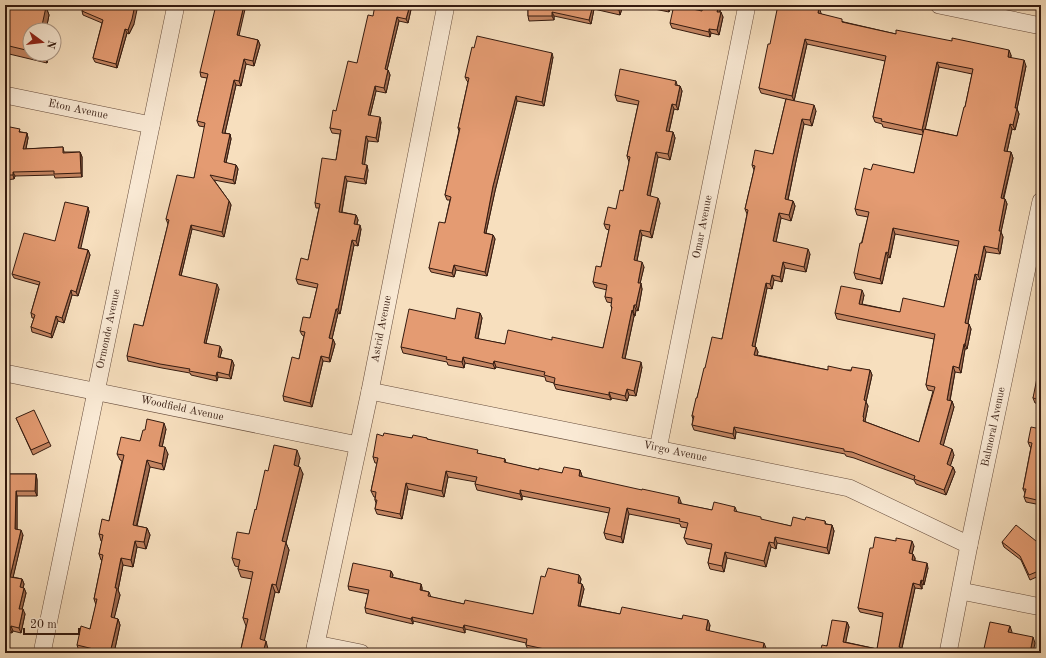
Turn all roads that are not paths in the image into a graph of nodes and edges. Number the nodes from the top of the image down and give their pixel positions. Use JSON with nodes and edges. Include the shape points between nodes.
{"nodes":[{"id":1,"x":176,"y":5,"type":"edge"},
{"id":2,"x":446,"y":5,"type":"edge"},
{"id":3,"x":747,"y":5,"type":"edge"},
{"id":4,"x":939,"y":5,"type":"edge"},
{"id":5,"x":1041,"y":26,"type":"edge"},
{"id":6,"x":5,"y":95,"type":"edge"},
{"id":7,"x":151,"y":125,"type":"junction"},
{"id":8,"x":1041,"y":201,"type":"edge"},
{"id":9,"x":5,"y":373,"type":"edge"},
{"id":10,"x":96,"y":391,"type":"junction"},
{"id":11,"x":370,"y":391,"type":"junction"},
{"id":12,"x":358,"y":445,"type":"junction"},
{"id":13,"x":658,"y":449,"type":"junction"},
{"id":14,"x":970,"y":545,"type":"junction"},
{"id":15,"x":961,"y":591,"type":"junction"},
{"id":16,"x":1041,"y":607,"type":"edge"},
{"id":17,"x":315,"y":648,"type":"edge"},
{"id":18,"x":42,"y":653,"type":"edge"},
{"id":19,"x":361,"y":653,"type":"edge"},
{"id":20,"x":948,"y":653,"type":"edge"}],
"edges":[{"from":1,"to":7,"type":"street","name":"Ormonde Avenue"},
{"from":2,"to":11,"type":"street","name":"Astrid Avenue"},
{"from":3,"to":13,"type":"street","name":"Omar Avenue"},
{"from":4,"to":5,"type":"street"},
{"from":6,"to":7,"type":"street","name":"Eton Avenue"},
{"from":7,"to":10,"type":"street","name":"Ormonde Avenue"},
{"from":8,"to":14,"type":"street","name":"Balmoral Avenue"},
{"from":9,"to":10,"type":"street","name":"Woodfield Avenue"},
{"from":10,"to":12,"type":"street","name":"Woodfield Avenue"},
{"from":10,"to":18,"type":"street","name":"Ormonde Avenue"},
{"from":11,"to":12,"type":"street","name":"Astrid Avenue"},
{"from":11,"to":13,"type":"street","name":"Virgo Avenue"},
{"from":12,"to":17,"type":"street","name":"Astrid Avenue"},
{"from":13,"to":14,"type":"street","name":"Virgo Avenue","via":[[849,488]]},
{"from":14,"to":15,"type":"street","name":"Balmoral Avenue"},
{"from":15,"to":16,"type":"street"},
{"from":15,"to":20,"type":"street","name":"Balmoral Avenue"},
{"from":17,"to":19,"type":"street"}]}
